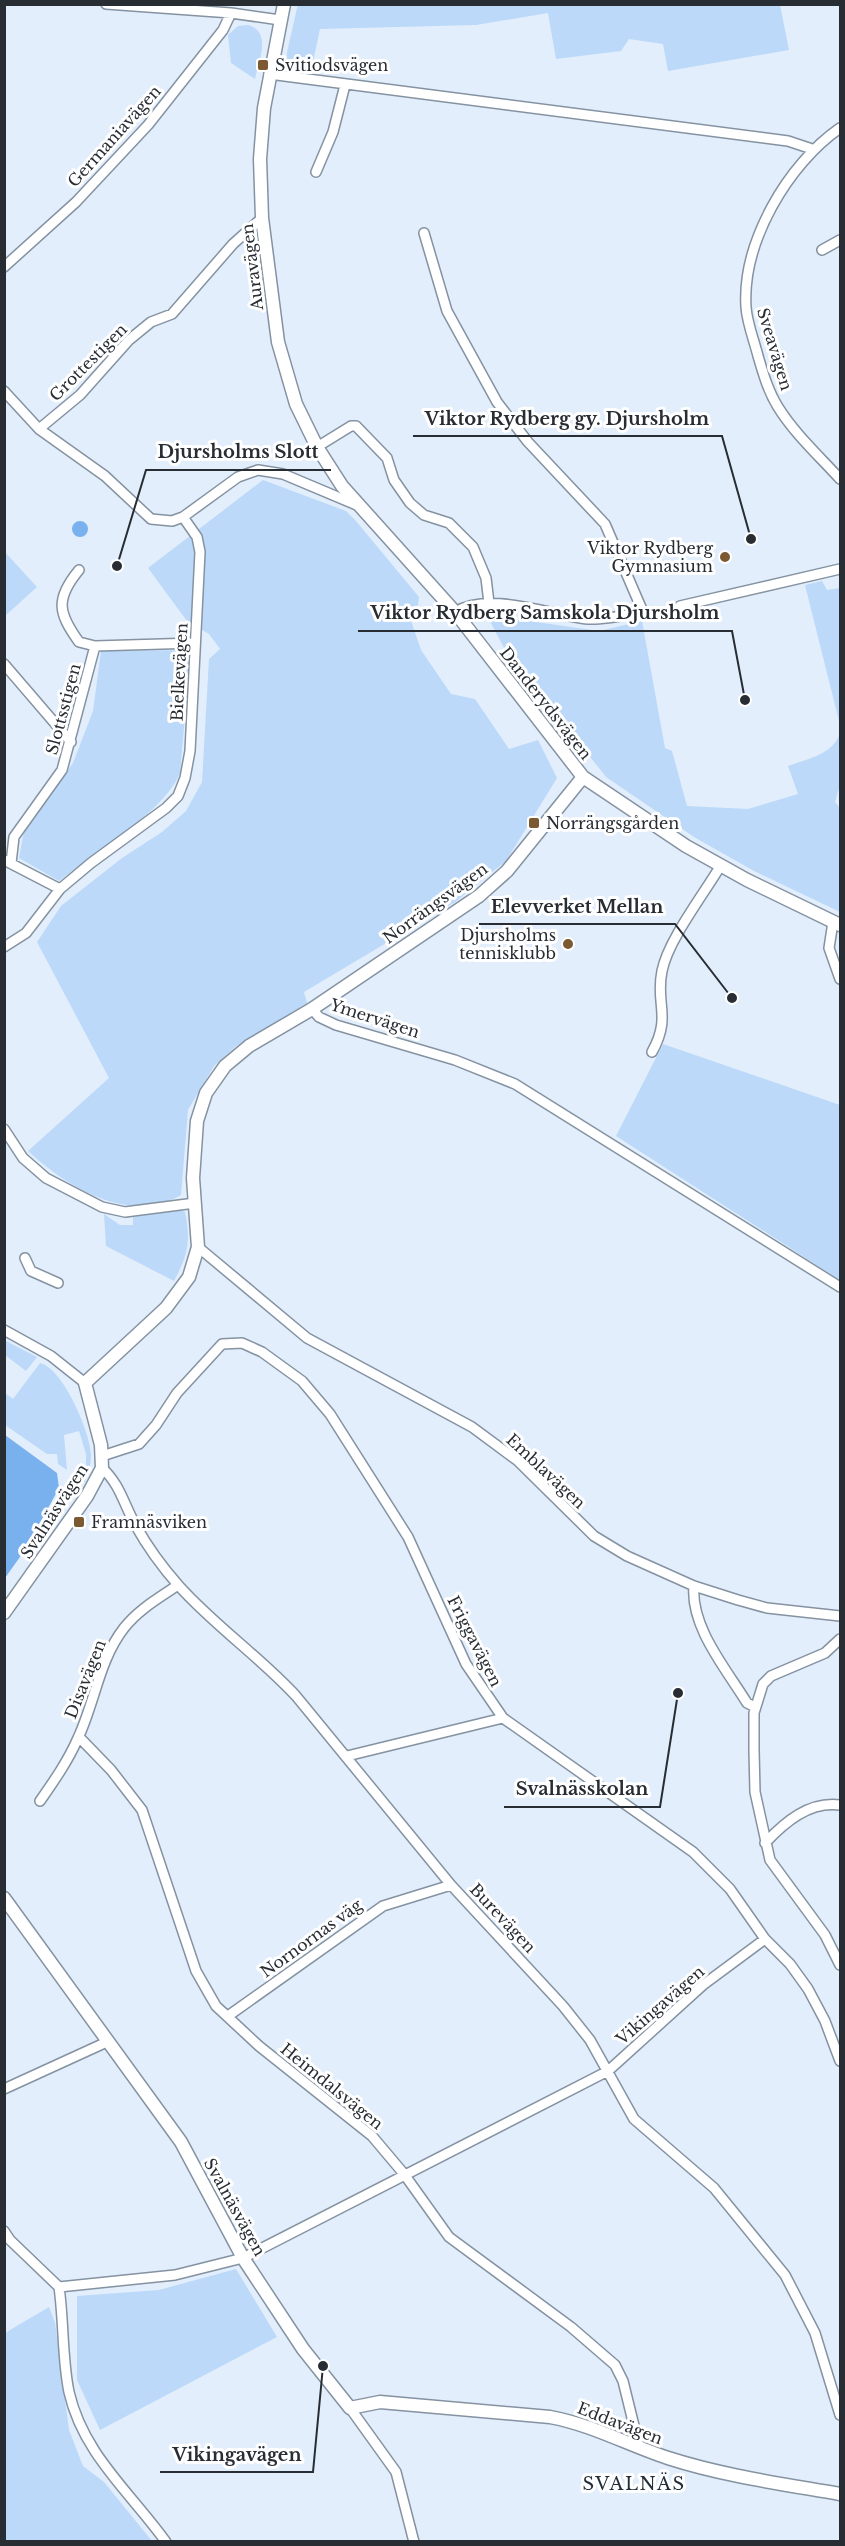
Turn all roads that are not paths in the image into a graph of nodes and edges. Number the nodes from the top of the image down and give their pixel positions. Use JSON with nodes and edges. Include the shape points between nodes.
{"nodes":[{"id":1,"x":106,"y":4,"type":"edge"},
{"id":2,"x":284,"y":4,"type":"edge"},
{"id":3,"x":231,"y":13,"type":"junction"},
{"id":4,"x":280,"y":20,"type":"junction"},
{"id":5,"x":269,"y":74,"type":"junction"},
{"id":6,"x":345,"y":85,"type":"junction"},
{"id":7,"x":840,"y":128,"type":"edge"},
{"id":8,"x":813,"y":150,"type":"junction"},
{"id":9,"x":316,"y":172,"type":"dead end"},
{"id":10,"x":262,"y":219,"type":"junction"},
{"id":11,"x":424,"y":232,"type":"dead end"},
{"id":12,"x":840,"y":240,"type":"edge"},
{"id":13,"x":822,"y":250,"type":"dead end"},
{"id":14,"x":4,"y":267,"type":"edge"},
{"id":15,"x":4,"y":391,"type":"edge"},
{"id":16,"x":39,"y":429,"type":"junction"},
{"id":17,"x":317,"y":447,"type":"junction"},
{"id":18,"x":840,"y":480,"type":"edge"},
{"id":19,"x":359,"y":506,"type":"junction"},
{"id":20,"x":183,"y":517,"type":"junction"},
{"id":21,"x":840,"y":569,"type":"edge"},
{"id":22,"x":79,"y":570,"type":"dead end"},
{"id":23,"x":489,"y":603,"type":"junction"},
{"id":24,"x":680,"y":606,"type":"dead end"},
{"id":25,"x":455,"y":612,"type":"junction"},
{"id":26,"x":195,"y":642,"type":"junction"},
{"id":27,"x":95,"y":646,"type":"junction"},
{"id":28,"x":4,"y":664,"type":"edge"},
{"id":29,"x":71,"y":742,"type":"junction"},
{"id":30,"x":583,"y":777,"type":"junction"},
{"id":31,"x":8,"y":862,"type":"edge"},
{"id":32,"x":721,"y":865,"type":"junction"},
{"id":33,"x":60,"y":890,"type":"junction"},
{"id":34,"x":837,"y":924,"type":"edge"},
{"id":35,"x":4,"y":947,"type":"edge"},
{"id":36,"x":840,"y":979,"type":"edge"},
{"id":37,"x":312,"y":1010,"type":"junction"},
{"id":38,"x":652,"y":1052,"type":"dead end"},
{"id":39,"x":4,"y":1129,"type":"edge"},
{"id":40,"x":195,"y":1203,"type":"junction"},
{"id":41,"x":198,"y":1247,"type":"junction"},
{"id":42,"x":25,"y":1258,"type":"dead end"},
{"id":43,"x":58,"y":1283,"type":"dead end"},
{"id":44,"x":840,"y":1287,"type":"edge"},
{"id":45,"x":4,"y":1330,"type":"edge"},
{"id":46,"x":85,"y":1383,"type":"junction"},
{"id":47,"x":102,"y":1462,"type":"junction"},
{"id":48,"x":178,"y":1585,"type":"junction"},
{"id":49,"x":694,"y":1586,"type":"junction"},
{"id":50,"x":4,"y":1613,"type":"edge"},
{"id":51,"x":840,"y":1616,"type":"edge"},
{"id":52,"x":840,"y":1639,"type":"edge"},
{"id":53,"x":755,"y":1707,"type":"junction"},
{"id":54,"x":503,"y":1718,"type":"junction"},
{"id":55,"x":79,"y":1737,"type":"junction"},
{"id":56,"x":348,"y":1756,"type":"junction"},
{"id":57,"x":40,"y":1801,"type":"dead end"},
{"id":58,"x":840,"y":1805,"type":"edge"},
{"id":59,"x":765,"y":1843,"type":"junction"},
{"id":60,"x":451,"y":1885,"type":"junction"},
{"id":61,"x":4,"y":1898,"type":"edge"},
{"id":62,"x":765,"y":1939,"type":"junction"},
{"id":63,"x":840,"y":1965,"type":"edge"},
{"id":64,"x":228,"y":2016,"type":"junction"},
{"id":65,"x":109,"y":2041,"type":"junction"},
{"id":66,"x":840,"y":2061,"type":"edge"},
{"id":67,"x":608,"y":2071,"type":"junction"},
{"id":68,"x":4,"y":2089,"type":"edge"},
{"id":69,"x":404,"y":2174,"type":"junction"},
{"id":70,"x":4,"y":2231,"type":"edge"},
{"id":71,"x":243,"y":2258,"type":"junction"},
{"id":72,"x":58,"y":2287,"type":"junction"},
{"id":73,"x":350,"y":2408,"type":"junction"},
{"id":74,"x":840,"y":2415,"type":"edge"},
{"id":75,"x":639,"y":2446,"type":"junction"},
{"id":76,"x":840,"y":2494,"type":"edge"},
{"id":77,"x":166,"y":2541,"type":"edge"},
{"id":78,"x":414,"y":2541,"type":"edge"}],
"edges":[{"from":1,"to":3,"type":"street"},
{"from":2,"to":4,"type":"street","name":"Auravägen"},
{"from":3,"to":4,"type":"street"},
{"from":3,"to":14,"type":"street","name":"Germaniavägen","via":[[223,30],[148,125],[76,202]]},
{"from":4,"to":5,"type":"street","name":"Auravägen"},
{"from":5,"to":6,"type":"street"},
{"from":5,"to":10,"type":"street","name":"Auravägen","via":[[260,159]]},
{"from":6,"to":8,"type":"street","via":[[788,141]]},
{"from":6,"to":9,"type":"street","via":[[333,132]]},
{"from":7,"to":8,"type":"street","name":"Sveavägen"},
{"from":8,"to":18,"type":"street","name":"Sveavägen","via":[[768,211],[760,230],[746,291],[746,310],[765,379],[778,407]]},
{"from":10,"to":16,"type":"street","name":"Grottestigen","via":[[233,244],[172,314],[151,322],[129,340],[81,395]]},
{"from":10,"to":17,"type":"street","name":"Auravägen","via":[[278,342],[296,404]]},
{"from":11,"to":23,"type":"street","via":[[447,310],[497,402],[528,442],[604,524],[643,612],[590,619]]},
{"from":12,"to":13,"type":"street"},
{"from":15,"to":16,"type":"street"},
{"from":16,"to":20,"type":"street","via":[[105,476],[151,519]]},
{"from":17,"to":19,"type":"street","name":"Auravägen"},
{"from":17,"to":23,"type":"street","via":[[356,426],[387,458],[394,480],[410,503],[424,515],[449,523],[473,547],[486,578]]},
{"from":19,"to":20,"type":"street","via":[[283,474],[258,470],[238,477]]},
{"from":19,"to":25,"type":"street","name":"Danderydsvägen"},
{"from":20,"to":26,"type":"street","name":"Bielkevägen","via":[[197,537],[200,552]]},
{"from":21,"to":24,"type":"street"},
{"from":22,"to":27,"type":"street","name":"Slottsstigen","via":[[64,594],[64,621],[79,642]]},
{"from":23,"to":25,"type":"street","via":[[468,605]]},
{"from":25,"to":30,"type":"street","name":"Danderydsvägen"},
{"from":26,"to":27,"type":"street"},
{"from":26,"to":33,"type":"street","name":"Bielkevägen","via":[[190,751],[178,796],[154,819]]},
{"from":27,"to":29,"type":"street","name":"Slottsstigen"},
{"from":28,"to":29,"type":"street"},
{"from":29,"to":31,"type":"street","name":"Slottsstigen","via":[[62,770],[14,837]]},
{"from":30,"to":32,"type":"street","name":"Danderydsvägen"},
{"from":30,"to":37,"type":"street","name":"Norrängsvägen","via":[[507,871],[479,896]]},
{"from":31,"to":33,"type":"street"},
{"from":32,"to":34,"type":"street","name":"Danderydsvägen"},
{"from":32,"to":38,"type":"street","via":[[669,950],[662,971],[664,1015]]},
{"from":33,"to":35,"type":"street","name":"Bielkevägen","via":[[26,933]]},
{"from":34,"to":36,"type":"street","via":[[829,948]]},
{"from":37,"to":40,"type":"street","name":"Ymervägen","via":[[249,1046],[225,1066],[206,1093],[197,1121],[193,1157]]},
{"from":37,"to":44,"type":"street","name":"Ymervägen","via":[[336,1026],[455,1060],[515,1084]]},
{"from":39,"to":40,"type":"street","via":[[22,1158],[46,1178],[102,1208],[124,1212]]},
{"from":40,"to":41,"type":"street","name":"Ymervägen"},
{"from":41,"to":46,"type":"street","name":"Ymervägen","via":[[189,1277],[173,1299]]},
{"from":41,"to":49,"type":"street","name":"Emblavägen","via":[[307,1338],[482,1434],[518,1461],[594,1536],[627,1556]]},
{"from":42,"to":43,"type":"street","via":[[31,1271]]},
{"from":45,"to":46,"type":"street","via":[[51,1356]]},
{"from":46,"to":47,"type":"street","name":"Svalnäsvägen"},
{"from":47,"to":48,"type":"street","name":"Burevägen","via":[[119,1488],[136,1528]]},
{"from":47,"to":50,"type":"street","name":"Svalnäsvägen","via":[[87,1496]]},
{"from":47,"to":54,"type":"street","name":"Friggavägen","via":[[139,1443],[177,1393],[222,1344],[242,1343],[262,1352],[302,1381],[347,1438],[408,1537],[466,1664]]},
{"from":48,"to":55,"type":"street","name":"Disavägen","via":[[141,1610],[124,1628],[103,1668]]},
{"from":48,"to":56,"type":"street","name":"Burevägen","via":[[279,1677]]},
{"from":49,"to":51,"type":"street","name":"Emblavägen","via":[[767,1608]]},
{"from":49,"to":53,"type":"street","via":[[696,1610],[707,1637],[747,1703]]},
{"from":52,"to":53,"type":"street","via":[[825,1653],[771,1676]]},
{"from":53,"to":59,"type":"street","via":[[755,1792]]},
{"from":54,"to":56,"type":"street"},
{"from":54,"to":62,"type":"street","name":"Friggavägen","via":[[693,1852],[730,1889]]},
{"from":55,"to":57,"type":"street","name":"Disavägen"},
{"from":55,"to":64,"type":"street","name":"Heimdalsvägen","via":[[142,1810],[196,1971],[216,2006]]},
{"from":56,"to":60,"type":"street","name":"Burevägen"},
{"from":58,"to":59,"type":"street","via":[[816,1806],[796,1815]]},
{"from":59,"to":63,"type":"street","via":[[770,1860],[825,1935]]},
{"from":60,"to":64,"type":"street","name":"Nornornas väg","via":[[374,1911]]},
{"from":60,"to":67,"type":"street","name":"Burevägen","via":[[563,2006]]},
{"from":61,"to":65,"type":"street","name":"Svalnäsvägen"},
{"from":62,"to":66,"type":"street","name":"Friggavägen","via":[[808,1989]]},
{"from":62,"to":67,"type":"street","name":"Vikingavägen","via":[[703,1985]]},
{"from":64,"to":69,"type":"street","name":"Heimdalsvägen","via":[[259,2046],[372,2136]]},
{"from":65,"to":68,"type":"street"},
{"from":65,"to":71,"type":"street","name":"Svalnäsvägen","via":[[181,2142]]},
{"from":67,"to":69,"type":"street","name":"Vikingavägen"},
{"from":67,"to":74,"type":"street","name":"Burevägen","via":[[634,2119],[714,2188],[785,2275],[815,2333]]},
{"from":69,"to":71,"type":"street","name":"Vikingavägen"},
{"from":69,"to":75,"type":"street","name":"Heimdalsvägen","via":[[448,2237],[571,2327],[615,2365]]},
{"from":70,"to":72,"type":"street"},
{"from":71,"to":72,"type":"street","name":"Vikingavägen","via":[[175,2275]]},
{"from":71,"to":73,"type":"street","name":"Svalnäsvägen","via":[[303,2349]]},
{"from":72,"to":77,"type":"street","via":[[69,2392],[85,2436],[97,2457]]},
{"from":73,"to":75,"type":"street","name":"Eddavägen","via":[[380,2402],[550,2417],[578,2422]]},
{"from":73,"to":78,"type":"street","name":"Svalnäsvägen","via":[[396,2472]]},
{"from":75,"to":76,"type":"street","name":"Eddavägen","via":[[666,2458],[731,2475]]}]}
